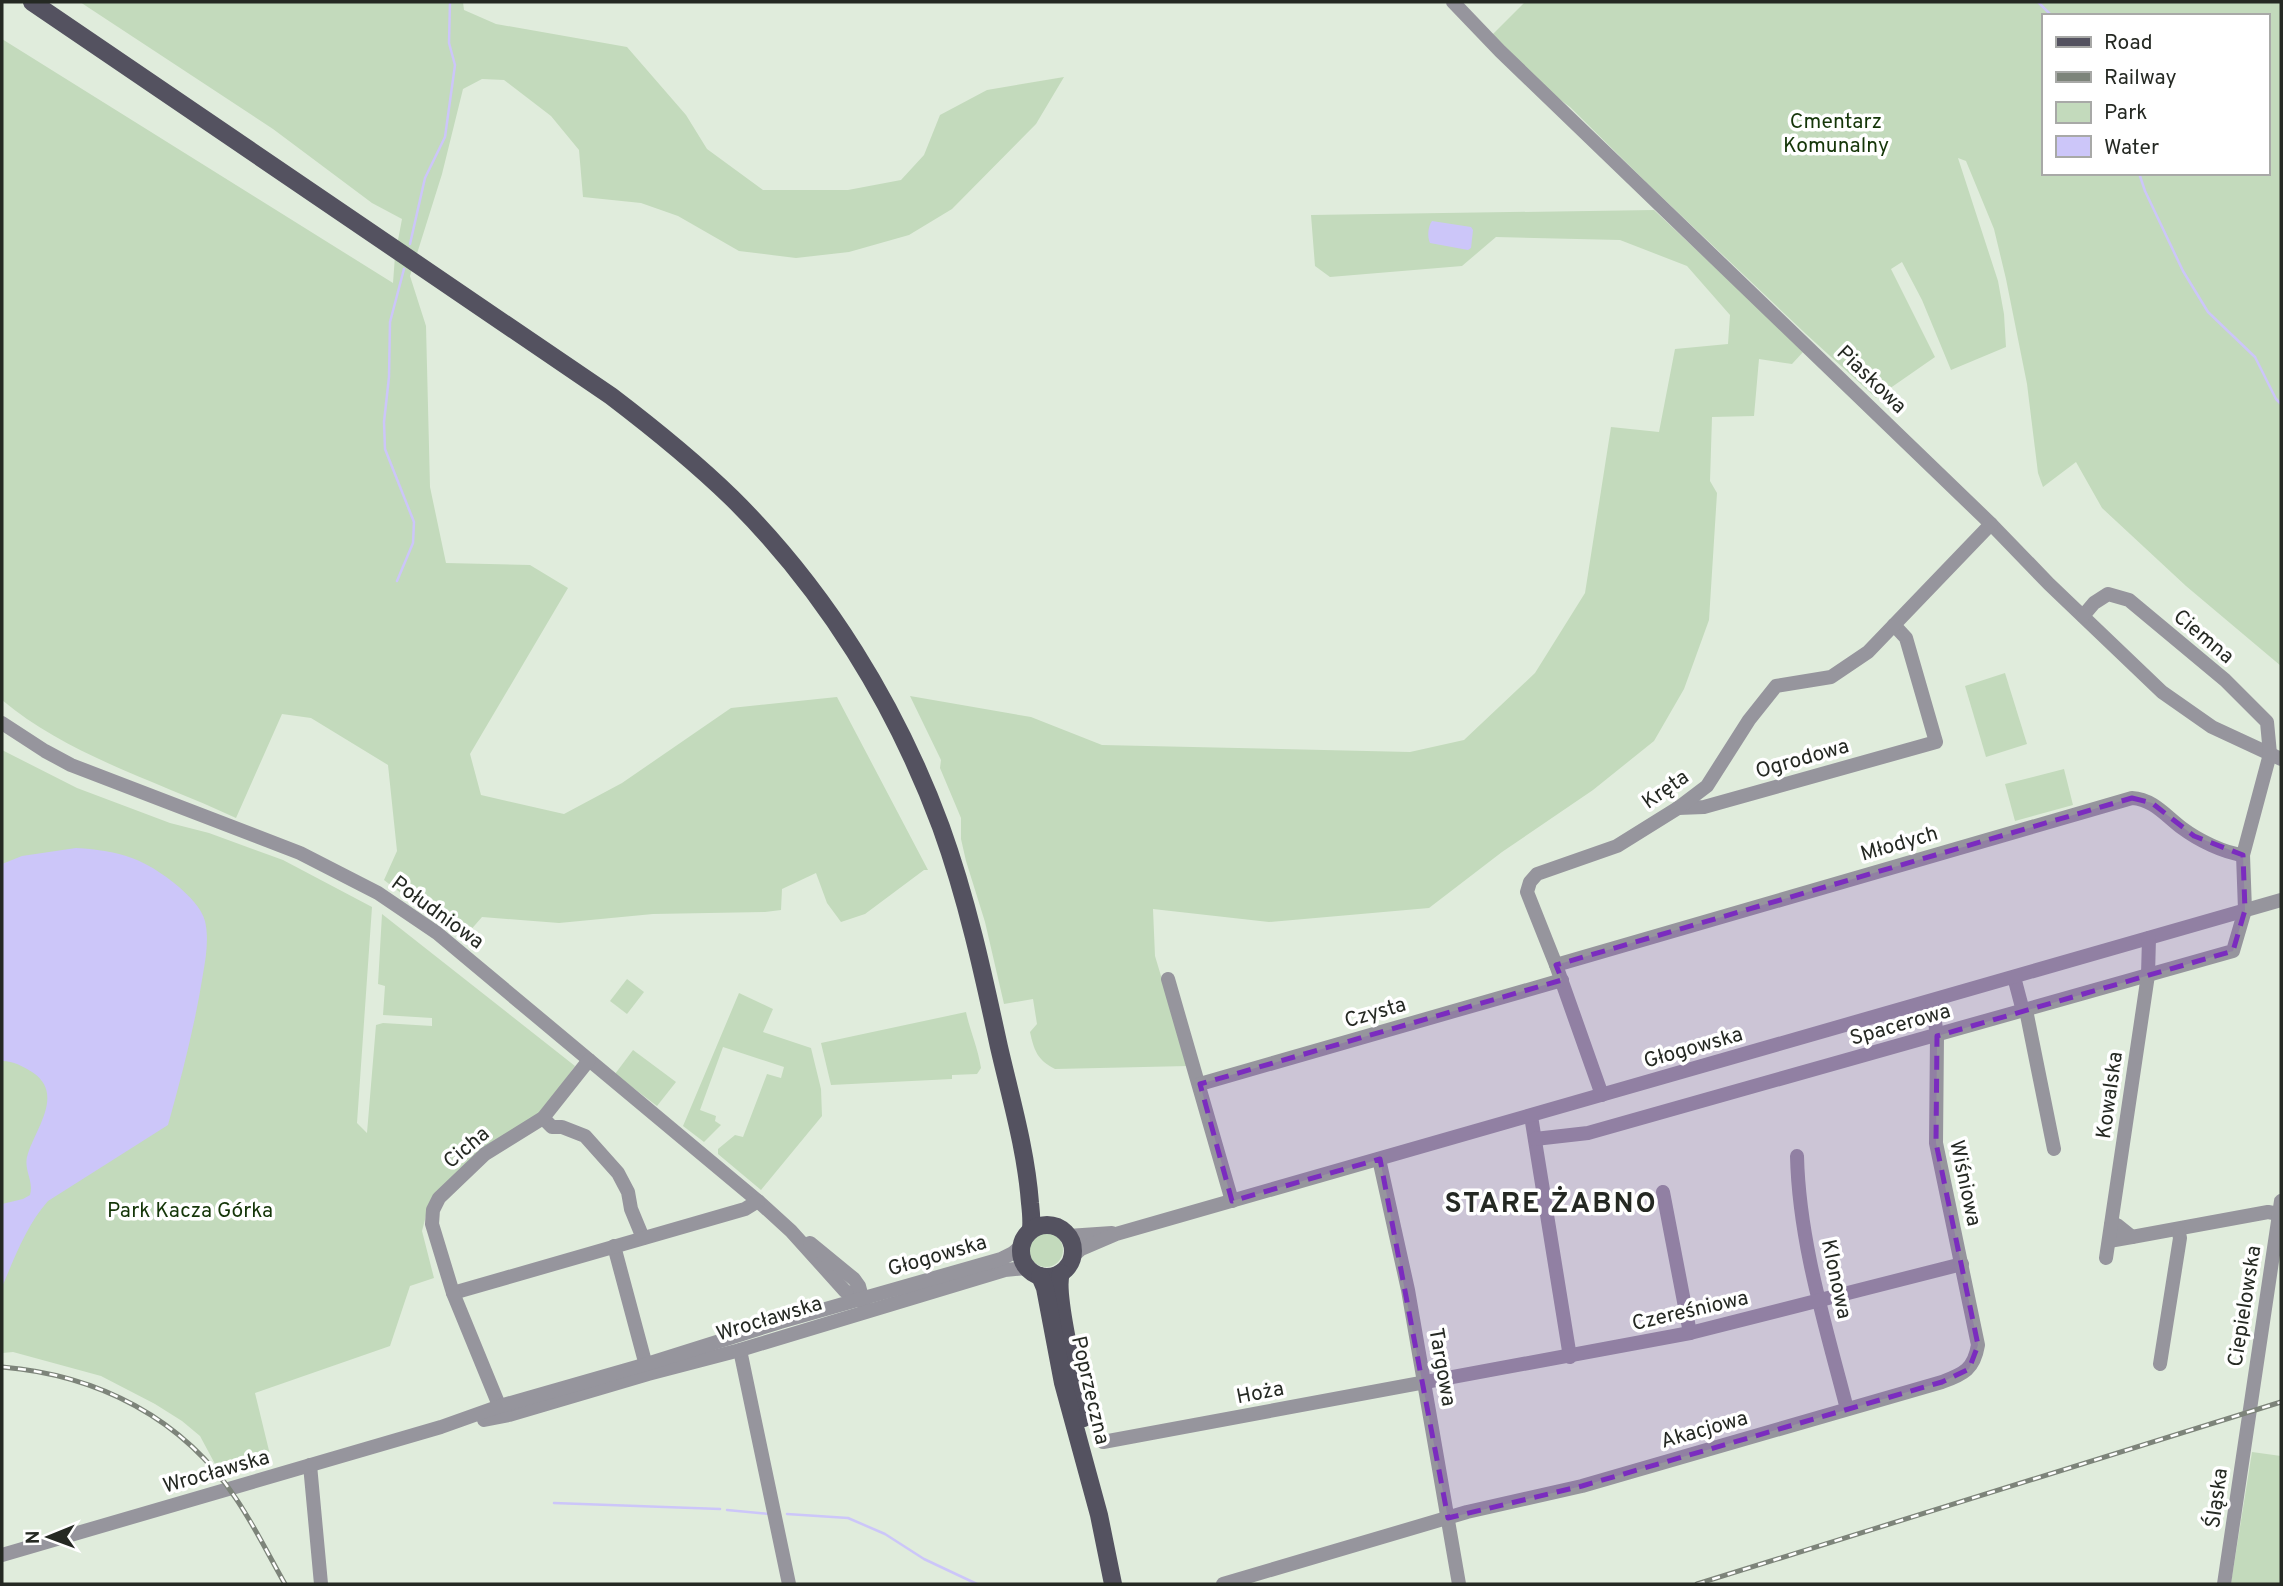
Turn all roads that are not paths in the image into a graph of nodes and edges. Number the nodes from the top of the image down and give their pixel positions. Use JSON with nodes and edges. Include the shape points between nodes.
{"nodes":[{"id":1,"x":32,"y":2,"type":"edge"},
{"id":2,"x":1453,"y":2,"type":"edge"},
{"id":3,"x":1991,"y":524,"type":"junction"},
{"id":4,"x":2083,"y":616,"type":"junction"},
{"id":5,"x":1895,"y":625,"type":"junction"},
{"id":6,"x":2,"y":723,"type":"edge"},
{"id":7,"x":2276,"y":756,"type":"edge"},
{"id":8,"x":1678,"y":808,"type":"junction"},
{"id":9,"x":2243,"y":855,"type":"junction"},
{"id":10,"x":2281,"y":900,"type":"edge"},
{"id":11,"x":2245,"y":910,"type":"junction"},
{"id":12,"x":2149,"y":939,"type":"junction"},
{"id":13,"x":1556,"y":965,"type":"junction"},
{"id":14,"x":2148,"y":975,"type":"junction"},
{"id":15,"x":2014,"y":978,"type":"junction"},
{"id":16,"x":1168,"y":979,"type":"dead end"},
{"id":17,"x":1562,"y":981,"type":"junction"},
{"id":18,"x":1931,"y":1001,"type":"junction"},
{"id":19,"x":2025,"y":1010,"type":"junction"},
{"id":20,"x":1937,"y":1035,"type":"junction"},
{"id":21,"x":589,"y":1060,"type":"junction"},
{"id":22,"x":1200,"y":1084,"type":"junction"},
{"id":23,"x":1602,"y":1095,"type":"junction"},
{"id":24,"x":1531,"y":1116,"type":"junction"},
{"id":25,"x":543,"y":1118,"type":"junction"},
{"id":26,"x":1535,"y":1139,"type":"junction"},
{"id":27,"x":2054,"y":1149,"type":"dead end"},
{"id":28,"x":1797,"y":1156,"type":"dead end"},
{"id":29,"x":1379,"y":1159,"type":"junction"},
{"id":30,"x":1028,"y":1172,"type":"junction"},
{"id":31,"x":1663,"y":1192,"type":"dead end"},
{"id":32,"x":758,"y":1200,"type":"junction"},
{"id":33,"x":1232,"y":1201,"type":"junction"},
{"id":34,"x":2280,"y":1207,"type":"edge"},
{"id":35,"x":1051,"y":1224,"type":"junction"},
{"id":36,"x":2111,"y":1225,"type":"junction"},
{"id":37,"x":1031,"y":1229,"type":"junction"},
{"id":38,"x":2178,"y":1229,"type":"junction"},
{"id":39,"x":791,"y":1231,"type":"junction"},
{"id":40,"x":1116,"y":1234,"type":"junction"},
{"id":41,"x":1068,"y":1236,"type":"junction"},
{"id":42,"x":2132,"y":1237,"type":"junction"},
{"id":43,"x":643,"y":1238,"type":"junction"},
{"id":44,"x":2109,"y":1241,"type":"junction"},
{"id":45,"x":1021,"y":1246,"type":"junction"},
{"id":46,"x":614,"y":1247,"type":"junction"},
{"id":47,"x":1073,"y":1256,"type":"junction"},
{"id":48,"x":2106,"y":1258,"type":"dead end"},
{"id":49,"x":1962,"y":1264,"type":"junction"},
{"id":50,"x":1033,"y":1272,"type":"junction"},
{"id":51,"x":1061,"y":1273,"type":"junction"},
{"id":52,"x":842,"y":1287,"type":"junction"},
{"id":53,"x":453,"y":1293,"type":"junction"},
{"id":54,"x":1819,"y":1300,"type":"junction"},
{"id":55,"x":864,"y":1304,"type":"junction"},
{"id":56,"x":835,"y":1306,"type":"junction"},
{"id":57,"x":762,"y":1328,"type":"junction"},
{"id":58,"x":1690,"y":1333,"type":"junction"},
{"id":59,"x":725,"y":1339,"type":"junction"},
{"id":60,"x":740,"y":1350,"type":"junction"},
{"id":61,"x":1570,"y":1357,"type":"junction"},
{"id":62,"x":2160,"y":1364,"type":"dead end"},
{"id":63,"x":647,"y":1369,"type":"junction"},
{"id":64,"x":1969,"y":1369,"type":"joint"},
{"id":65,"x":1424,"y":1383,"type":"junction"},
{"id":66,"x":1847,"y":1409,"type":"junction"},
{"id":67,"x":502,"y":1411,"type":"junction"},
{"id":68,"x":2248,"y":1418,"type":"joint"},
{"id":69,"x":1103,"y":1442,"type":"dead end"},
{"id":70,"x":310,"y":1465,"type":"junction"},
{"id":71,"x":1099,"y":1515,"type":"junction"},
{"id":72,"x":1448,"y":1518,"type":"junction"},
{"id":73,"x":2,"y":1555,"type":"edge"},
{"id":74,"x":320,"y":1584,"type":"edge"},
{"id":75,"x":789,"y":1584,"type":"edge"},
{"id":76,"x":1113,"y":1584,"type":"edge"},
{"id":77,"x":1223,"y":1584,"type":"edge"},
{"id":78,"x":1460,"y":1584,"type":"edge"},
{"id":79,"x":2224,"y":1584,"type":"edge"}],
"edges":[{"from":1,"to":30,"type":"main road","via":[[611,396],[692,461],[768,537],[847,639],[924,785],[975,939]]},
{"from":2,"to":3,"type":"street","name":"Piaskowa"},
{"from":3,"to":4,"type":"street","name":"Piaskowa"},
{"from":3,"to":5,"type":"street","name":"Kręta"},
{"from":4,"to":7,"type":"street","name":"Piaskowa","via":[[2184,709]]},
{"from":4,"to":7,"type":"street","name":"Ciemna","via":[[2108,594],[2129,600],[2225,680],[2267,722]]},
{"from":5,"to":8,"type":"street","name":"Kręta","via":[[1868,652],[1831,677],[1776,686],[1707,786]]},
{"from":5,"to":8,"type":"street","name":"Ogrodowa","via":[[1906,638],[1936,742],[1704,807]]},
{"from":6,"to":21,"type":"street","name":"Południowa","via":[[71,765],[300,853],[378,893],[437,933]]},
{"from":7,"to":9,"type":"street"},
{"from":8,"to":13,"type":"street","name":"Kręta","via":[[1616,846],[1537,874],[1530,882],[1527,892]]},
{"from":9,"to":11,"type":"street"},
{"from":9,"to":13,"type":"street","name":"Młodych","via":[[2194,835],[2152,803],[2132,797]]},
{"from":10,"to":11,"type":"street","name":"Głogowska"},
{"from":11,"to":12,"type":"street","name":"Głogowska"},
{"from":11,"to":14,"type":"street","name":"Spacerowa","via":[[2233,951]]},
{"from":12,"to":14,"type":"street","name":"Kowalska"},
{"from":12,"to":15,"type":"street","name":"Głogowska"},
{"from":13,"to":17,"type":"street","name":"Kręta"},
{"from":14,"to":19,"type":"street","name":"Spacerowa"},
{"from":14,"to":36,"type":"street","name":"Kowalska"},
{"from":15,"to":18,"type":"street","name":"Głogowska"},
{"from":15,"to":19,"type":"street"},
{"from":16,"to":22,"type":"street"},
{"from":17,"to":22,"type":"street","name":"Czysta"},
{"from":17,"to":23,"type":"street","name":"Kręta"},
{"from":18,"to":20,"type":"street","name":"Wiśniowa"},
{"from":18,"to":23,"type":"street","name":"Głogowska"},
{"from":19,"to":20,"type":"street","name":"Spacerowa"},
{"from":19,"to":27,"type":"street"},
{"from":20,"to":26,"type":"street","name":"Spacerowa","via":[[1588,1133]]},
{"from":20,"to":49,"type":"street","name":"Wiśniowa","via":[[1936,1143]]},
{"from":21,"to":25,"type":"street","name":"Cicha"},
{"from":21,"to":32,"type":"street","name":"Południowa"},
{"from":22,"to":33,"type":"street"},
{"from":23,"to":24,"type":"street","name":"Głogowska"},
{"from":24,"to":26,"type":"street"},
{"from":24,"to":29,"type":"street","name":"Głogowska"},
{"from":25,"to":43,"type":"street","via":[[552,1127],[585,1136],[618,1173]]},
{"from":25,"to":53,"type":"street","name":"Cicha","via":[[485,1154],[439,1198],[432,1224]]},
{"from":26,"to":61,"type":"street"},
{"from":28,"to":54,"type":"street","name":"Klonowa","via":[[1798,1190]]},
{"from":29,"to":33,"type":"street","name":"Głogowska"},
{"from":29,"to":65,"type":"street","name":"Targowa"},
{"from":30,"to":35,"type":"main road"},
{"from":30,"to":37,"type":"main road"},
{"from":31,"to":58,"type":"street"},
{"from":32,"to":39,"type":"street","name":"Południowa"},
{"from":32,"to":43,"type":"street","via":[[745,1209]]},
{"from":33,"to":40,"type":"street","name":"Głogowska"},
{"from":34,"to":38,"type":"street"},
{"from":34,"to":68,"type":"street","name":"Ciepielowska"},
{"from":35,"to":37,"type":"main road"},
{"from":35,"to":41,"type":"main road"},
{"from":36,"to":42,"type":"street"},
{"from":36,"to":44,"type":"street","name":"Kowalska"},
{"from":37,"to":45,"type":"main road"},
{"from":38,"to":42,"type":"street"},
{"from":38,"to":62,"type":"street"},
{"from":39,"to":52,"type":"street","name":"Południowa"},
{"from":39,"to":55,"type":"street","name":"Południowa","via":[[854,1279]]},
{"from":40,"to":41,"type":"street","name":"Głogowska"},
{"from":40,"to":47,"type":"street","name":"Głogowska"},
{"from":41,"to":47,"type":"main road"},
{"from":42,"to":44,"type":"street"},
{"from":43,"to":46,"type":"street"},
{"from":44,"to":48,"type":"street","name":"Kowalska"},
{"from":45,"to":50,"type":"main road","via":[[1022,1261]]},
{"from":45,"to":55,"type":"street","name":"Głogowska","via":[[1002,1259]]},
{"from":46,"to":53,"type":"street"},
{"from":46,"to":63,"type":"street"},
{"from":47,"to":51,"type":"main road"},
{"from":49,"to":54,"type":"street","name":"Czereśniowa"},
{"from":49,"to":64,"type":"street","name":"Wiśniowa","via":[[1978,1345]]},
{"from":50,"to":51,"type":"main road","via":[[1051,1277]]},
{"from":50,"to":55,"type":"street","name":"Głogowska","via":[[1004,1270]]},
{"from":50,"to":71,"type":"main road","name":"Poprzeczna","via":[[1045,1287],[1063,1383]]},
{"from":51,"to":71,"type":"main road","name":"Poprzeczna","via":[[1062,1303],[1094,1465]]},
{"from":52,"to":55,"type":"street","name":"Południowa"},
{"from":52,"to":56,"type":"street"},
{"from":53,"to":67,"type":"street","name":"Cicha"},
{"from":54,"to":58,"type":"street","name":"Czereśniowa"},
{"from":54,"to":66,"type":"street","name":"Klonowa"},
{"from":55,"to":56,"type":"street","name":"Wrocławska"},
{"from":55,"to":60,"type":"street","name":"Wrocławska"},
{"from":56,"to":57,"type":"street","name":"Wrocławska"},
{"from":57,"to":59,"type":"street","name":"Wrocławska"},
{"from":57,"to":60,"type":"street"},
{"from":58,"to":61,"type":"street","name":"Czereśniowa"},
{"from":59,"to":60,"type":"street"},
{"from":59,"to":63,"type":"street","name":"Wrocławska"},
{"from":60,"to":63,"type":"street","name":"Wrocławska"},
{"from":60,"to":75,"type":"street"},
{"from":61,"to":65,"type":"street","name":"Czereśniowa"},
{"from":63,"to":67,"type":"street","name":"Wrocławska"},
{"from":64,"to":66,"type":"street","name":"Akacjowa","via":[[1942,1382]]},
{"from":65,"to":69,"type":"street","name":"Hoża"},
{"from":65,"to":72,"type":"street","name":"Targowa"},
{"from":66,"to":72,"type":"street","name":"Akacjowa","via":[[1571,1490]]},
{"from":67,"to":70,"type":"street","name":"Wrocławska"},
{"from":68,"to":79,"type":"street","name":"Śląska"},
{"from":70,"to":73,"type":"street","name":"Wrocławska"},
{"from":70,"to":74,"type":"street"},
{"from":71,"to":76,"type":"main road","name":"Poprzeczna"},
{"from":72,"to":77,"type":"street","name":"Akacjowa"},
{"from":72,"to":78,"type":"street","name":"Targowa"}]}
